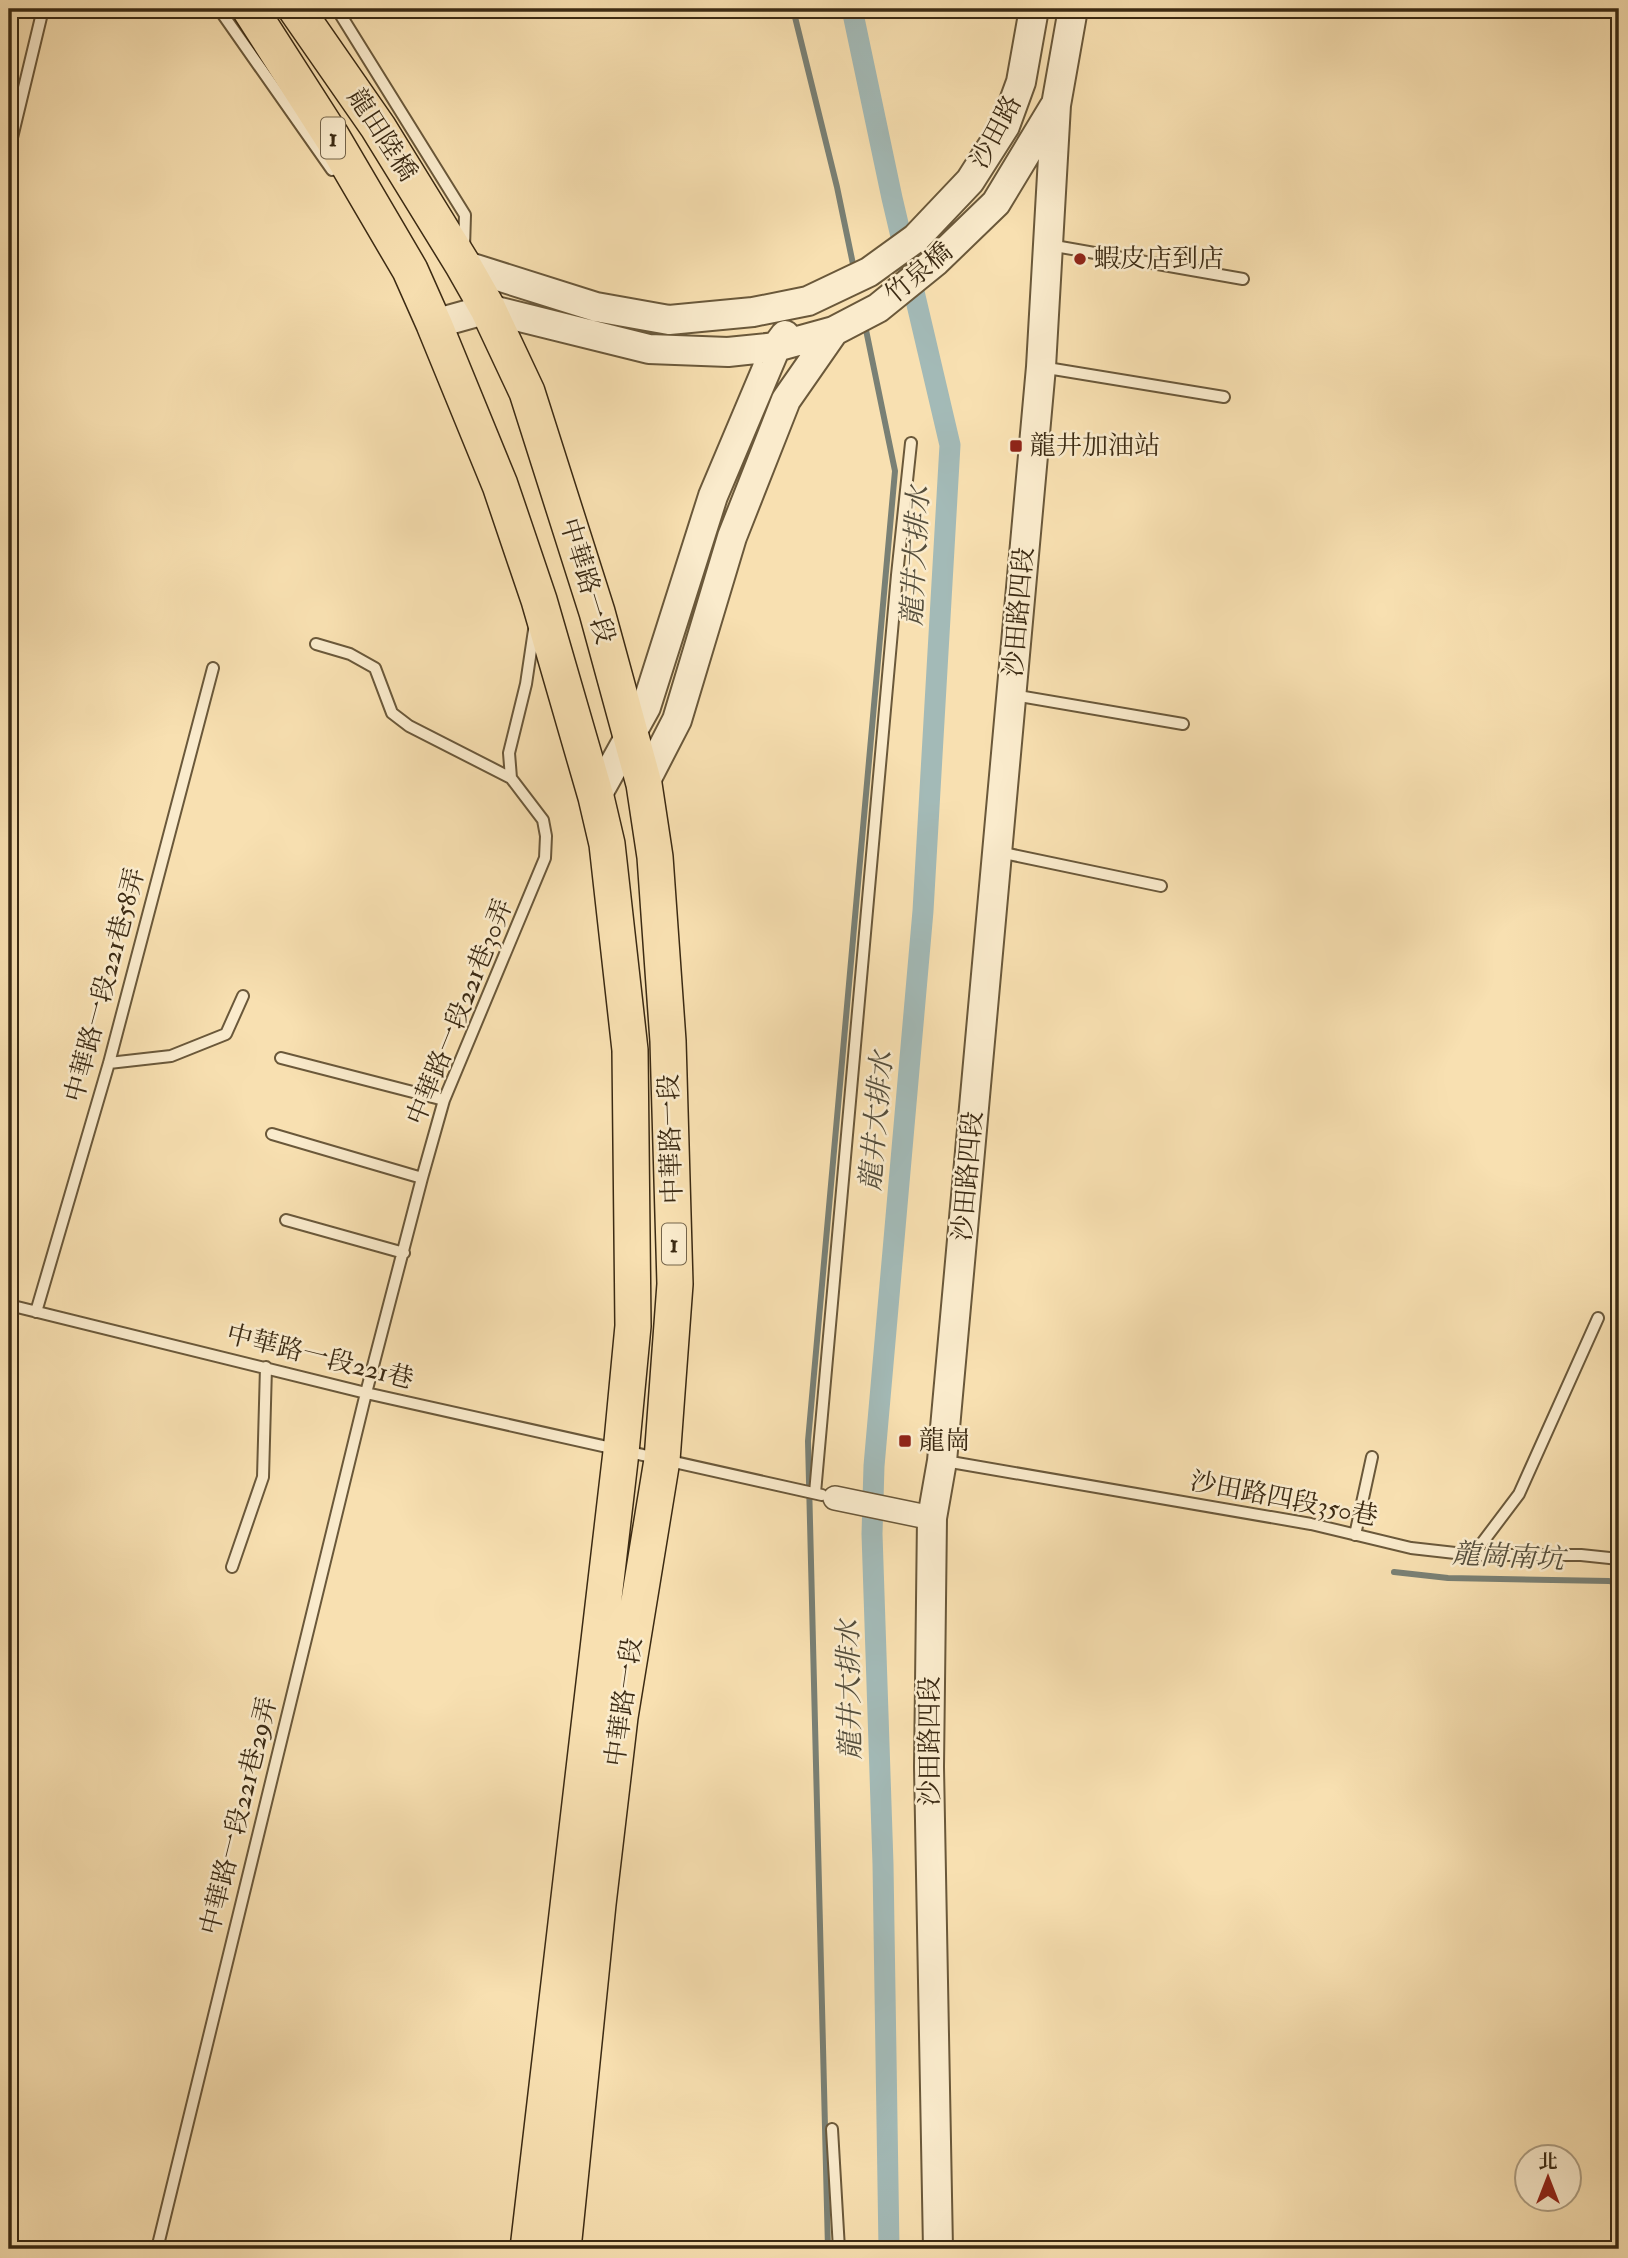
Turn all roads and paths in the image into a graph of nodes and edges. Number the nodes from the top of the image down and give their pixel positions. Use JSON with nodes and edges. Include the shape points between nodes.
{"nodes":[{"id":1,"x":43,"y":9,"type":"edge"},
{"id":2,"x":219,"y":9,"type":"edge"},
{"id":3,"x":250,"y":9,"type":"edge"},
{"id":4,"x":296,"y":9,"type":"edge"},
{"id":5,"x":337,"y":9,"type":"edge"},
{"id":6,"x":1034,"y":9,"type":"edge"},
{"id":7,"x":1073,"y":9,"type":"edge"},
{"id":8,"x":1021,"y":82,"type":"junction"},
{"id":9,"x":1056,"y":105,"type":"junction"},
{"id":10,"x":9,"y":150,"type":"edge"},
{"id":11,"x":337,"y":177,"type":"dead end"},
{"id":12,"x":970,"y":181,"type":"joint"},
{"id":13,"x":368,"y":222,"type":"dead end"},
{"id":14,"x":1049,"y":245,"type":"junction"},
{"id":15,"x":463,"y":265,"type":"junction"},
{"id":16,"x":410,"y":270,"type":"joint"},
{"id":17,"x":1243,"y":279,"type":"dead end"},
{"id":18,"x":808,"y":301,"type":"junction"},
{"id":19,"x":488,"y":309,"type":"junction"},
{"id":20,"x":434,"y":324,"type":"junction"},
{"id":21,"x":834,"y":331,"type":"junction"},
{"id":22,"x":776,"y":347,"type":"junction"},
{"id":23,"x":1041,"y":367,"type":"junction"},
{"id":24,"x":1224,"y":397,"type":"dead end"},
{"id":25,"x":911,"y":443,"type":"dead end"},
{"id":26,"x":539,"y":600,"type":"junction"},
{"id":27,"x":316,"y":644,"type":"dead end"},
{"id":28,"x":213,"y":668,"type":"dead end"},
{"id":29,"x":1012,"y":694,"type":"junction"},
{"id":30,"x":1183,"y":724,"type":"dead end"},
{"id":31,"x":630,"y":732,"type":"junction"},
{"id":32,"x":511,"y":778,"type":"junction"},
{"id":33,"x":644,"y":783,"type":"junction"},
{"id":34,"x":596,"y":797,"type":"junction"},
{"id":35,"x":997,"y":852,"type":"junction"},
{"id":36,"x":1161,"y":886,"type":"dead end"},
{"id":37,"x":243,"y":996,"type":"dead end"},
{"id":38,"x":281,"y":1058,"type":"dead end"},
{"id":39,"x":109,"y":1063,"type":"junction"},
{"id":40,"x":444,"y":1100,"type":"junction"},
{"id":41,"x":272,"y":1134,"type":"dead end"},
{"id":42,"x":422,"y":1178,"type":"junction"},
{"id":43,"x":286,"y":1220,"type":"dead end"},
{"id":44,"x":404,"y":1253,"type":"junction"},
{"id":45,"x":9,"y":1305,"type":"edge"},
{"id":46,"x":36,"y":1312,"type":"junction"},
{"id":47,"x":1598,"y":1318,"type":"dead end"},
{"id":48,"x":266,"y":1367,"type":"junction"},
{"id":49,"x":366,"y":1393,"type":"junction"},
{"id":50,"x":621,"y":1452,"type":"junction"},
{"id":51,"x":1372,"y":1457,"type":"dead end"},
{"id":52,"x":662,"y":1460,"type":"junction"},
{"id":53,"x":942,"y":1461,"type":"junction"},
{"id":54,"x":825,"y":1496,"type":"junction"},
{"id":55,"x":932,"y":1518,"type":"junction"},
{"id":56,"x":1355,"y":1535,"type":"junction"},
{"id":57,"x":1473,"y":1555,"type":"junction"},
{"id":58,"x":1619,"y":1559,"type":"edge"},
{"id":59,"x":232,"y":1567,"type":"dead end"},
{"id":60,"x":832,"y":2129,"type":"dead end"},
{"id":61,"x":157,"y":2249,"type":"edge"},
{"id":62,"x":528,"y":2249,"type":"edge"},
{"id":63,"x":563,"y":2249,"type":"edge"},
{"id":64,"x":839,"y":2249,"type":"edge"},
{"id":65,"x":938,"y":2249,"type":"edge"}],
"edges":[{"from":1,"to":10,"type":"lane"},
{"from":2,"to":11,"type":"lane"},
{"from":3,"to":16,"type":"main road","name":"龍田陸橋","number":"1"},
{"from":4,"to":15,"type":"main road","name":"龍田陸橋","number":"1","via":[[378,127]]},
{"from":5,"to":15,"type":"lane","via":[[465,215]]},
{"from":6,"to":8,"type":"street"},
{"from":7,"to":9,"type":"street","name":"沙田路四段"},
{"from":8,"to":9,"type":"street"},
{"from":8,"to":12,"type":"street","name":"沙田路","via":[[1005,125]]},
{"from":9,"to":14,"type":"street","name":"沙田路四段"},
{"from":9,"to":21,"type":"street","name":"竹泉橋","via":[[996,203],[878,308]]},
{"from":12,"to":18,"type":"street","name":"竹泉橋","via":[[916,238],[869,272]]},
{"from":13,"to":20,"type":"lane"},
{"from":14,"to":17,"type":"lane"},
{"from":14,"to":23,"type":"street","name":"沙田路四段"},
{"from":15,"to":18,"type":"street","name":"竹泉橋","via":[[596,307],[668,320],[754,312]]},
{"from":15,"to":19,"type":"main road","name":"中華路一段","number":"1"},
{"from":16,"to":20,"type":"main road","name":"中華路一段","number":"1"},
{"from":18,"to":22,"type":"street"},
{"from":19,"to":20,"type":"street"},
{"from":19,"to":22,"type":"street","name":"竹泉橋","via":[[649,349],[728,352]]},
{"from":19,"to":31,"type":"main road","name":"中華路一段","number":"1","via":[[527,392]]},
{"from":20,"to":26,"type":"main road","name":"中華路一段","number":"1","via":[[500,485]]},
{"from":21,"to":22,"type":"street","name":"竹泉橋"},
{"from":21,"to":33,"type":"street","via":[[786,400],[732,537],[677,720]]},
{"from":22,"to":31,"type":"street","via":[[713,496],[646,707]]},
{"from":23,"to":24,"type":"lane"},
{"from":23,"to":29,"type":"street","name":"沙田路四段"},
{"from":25,"to":54,"type":"lane"},
{"from":26,"to":32,"type":"lane","via":[[509,753]]},
{"from":26,"to":34,"type":"main road","name":"中華路一段","number":"1"},
{"from":27,"to":32,"type":"lane","via":[[350,654],[375,668],[391,713],[409,726]]},
{"from":28,"to":39,"type":"lane","name":"中華路一段221巷58弄"},
{"from":29,"to":30,"type":"lane"},
{"from":29,"to":35,"type":"street","name":"沙田路四段"},
{"from":31,"to":33,"type":"main road","name":"中華路一段","number":"1"},
{"from":31,"to":34,"type":"street"},
{"from":32,"to":40,"type":"lane","name":"中華路一段221巷30弄","via":[[543,820],[545,858]]},
{"from":33,"to":52,"type":"main road","name":"中華路一段","number":"1","via":[[655,857],[674,1194],[675,1284]]},
{"from":34,"to":50,"type":"main road","name":"中華路一段","number":"1","via":[[607,844],[630,1050],[633,1326]]},
{"from":35,"to":36,"type":"lane"},
{"from":35,"to":53,"type":"street","name":"沙田路四段"},
{"from":37,"to":39,"type":"lane","via":[[226,1034],[171,1056]]},
{"from":38,"to":40,"type":"lane"},
{"from":39,"to":46,"type":"lane","name":"中華路一段221巷58弄"},
{"from":40,"to":42,"type":"lane","name":"中華路一段221巷30弄"},
{"from":41,"to":42,"type":"lane"},
{"from":42,"to":44,"type":"lane","name":"中華路一段221巷30弄"},
{"from":43,"to":44,"type":"lane"},
{"from":44,"to":49,"type":"lane","name":"中華路一段221巷30弄"},
{"from":45,"to":46,"type":"lane","name":"中華路一段221巷"},
{"from":46,"to":48,"type":"lane","name":"中華路一段221巷"},
{"from":47,"to":57,"type":"lane","via":[[1519,1494]]},
{"from":48,"to":49,"type":"lane","name":"中華路一段221巷"},
{"from":48,"to":59,"type":"lane","via":[[263,1477]]},
{"from":49,"to":50,"type":"lane","name":"中華路一段221巷"},
{"from":49,"to":61,"type":"lane","name":"中華路一段221巷29弄"},
{"from":50,"to":52,"type":"lane","name":"中華路一段221巷"},
{"from":50,"to":62,"type":"main road","name":"中華路一段","number":"1"},
{"from":51,"to":56,"type":"lane"},
{"from":52,"to":54,"type":"lane","name":"中華路一段221巷"},
{"from":52,"to":63,"type":"main road","name":"中華路一段","number":"1","via":[[620,1717]]},
{"from":53,"to":55,"type":"street","name":"沙田路四段"},
{"from":53,"to":56,"type":"lane","name":"沙田路四段350巷","via":[[1297,1521]]},
{"from":54,"to":55,"type":"street"},
{"from":55,"to":65,"type":"street","name":"沙田路四段","via":[[929,1767]]},
{"from":56,"to":57,"type":"lane","name":"沙田路四段350巷"},
{"from":57,"to":58,"type":"lane","name":"沙田路四段350巷"},
{"from":60,"to":64,"type":"lane"}]}
